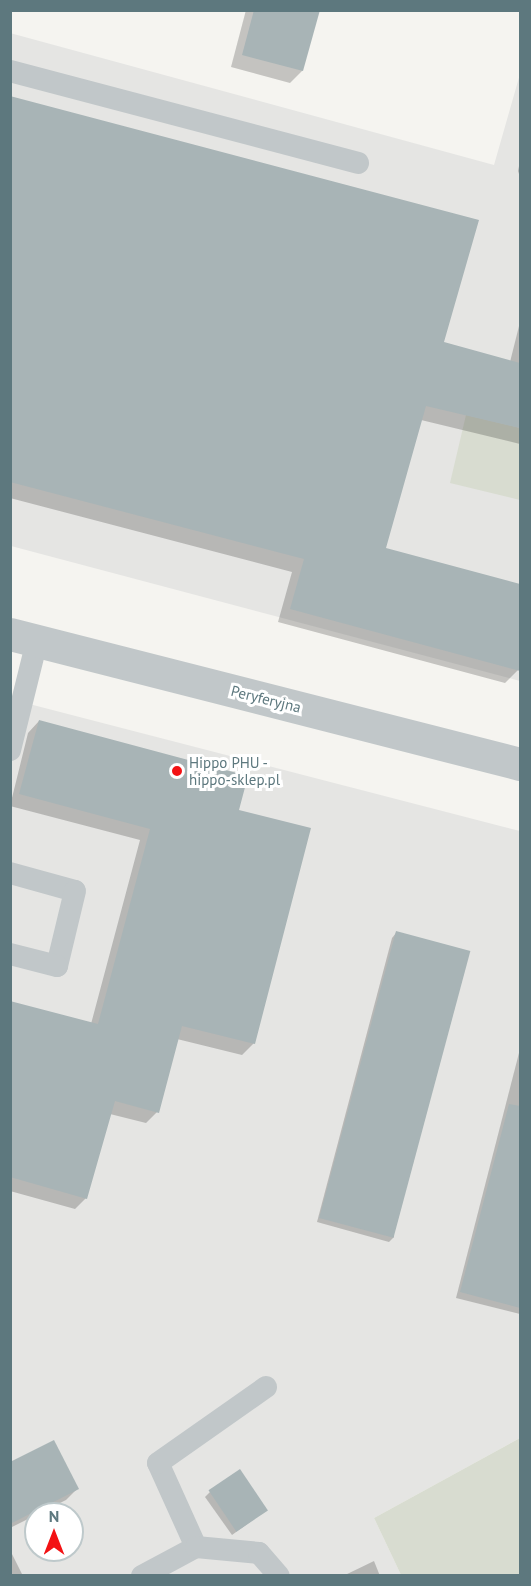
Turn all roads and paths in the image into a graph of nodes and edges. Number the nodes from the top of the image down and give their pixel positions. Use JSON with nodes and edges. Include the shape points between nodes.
{"nodes":[{"id":1,"x":10,"y":71,"type":"edge"},
{"id":2,"x":358,"y":163,"type":"dead end"},
{"id":3,"x":24,"y":638,"type":"edge"},
{"id":4,"x":10,"y":750,"type":"edge"},
{"id":5,"x":520,"y":764,"type":"edge"},
{"id":6,"x":10,"y":873,"type":"edge"},
{"id":7,"x":10,"y":954,"type":"edge"},
{"id":8,"x":266,"y":1387,"type":"dead end"},
{"id":9,"x":196,"y":1547,"type":"junction"},
{"id":10,"x":142,"y":1575,"type":"edge"},
{"id":11,"x":279,"y":1575,"type":"edge"}],
"edges":[{"from":1,"to":2,"type":"lane"},
{"from":3,"to":4,"type":"lane"},
{"from":3,"to":5,"type":"street","name":"Peryferyjna"},
{"from":6,"to":7,"type":"lane","via":[[75,891],[57,966]]},
{"from":8,"to":9,"type":"lane","via":[[158,1463]]},
{"from":9,"to":10,"type":"lane"},
{"from":9,"to":11,"type":"lane","via":[[259,1553]]}]}
